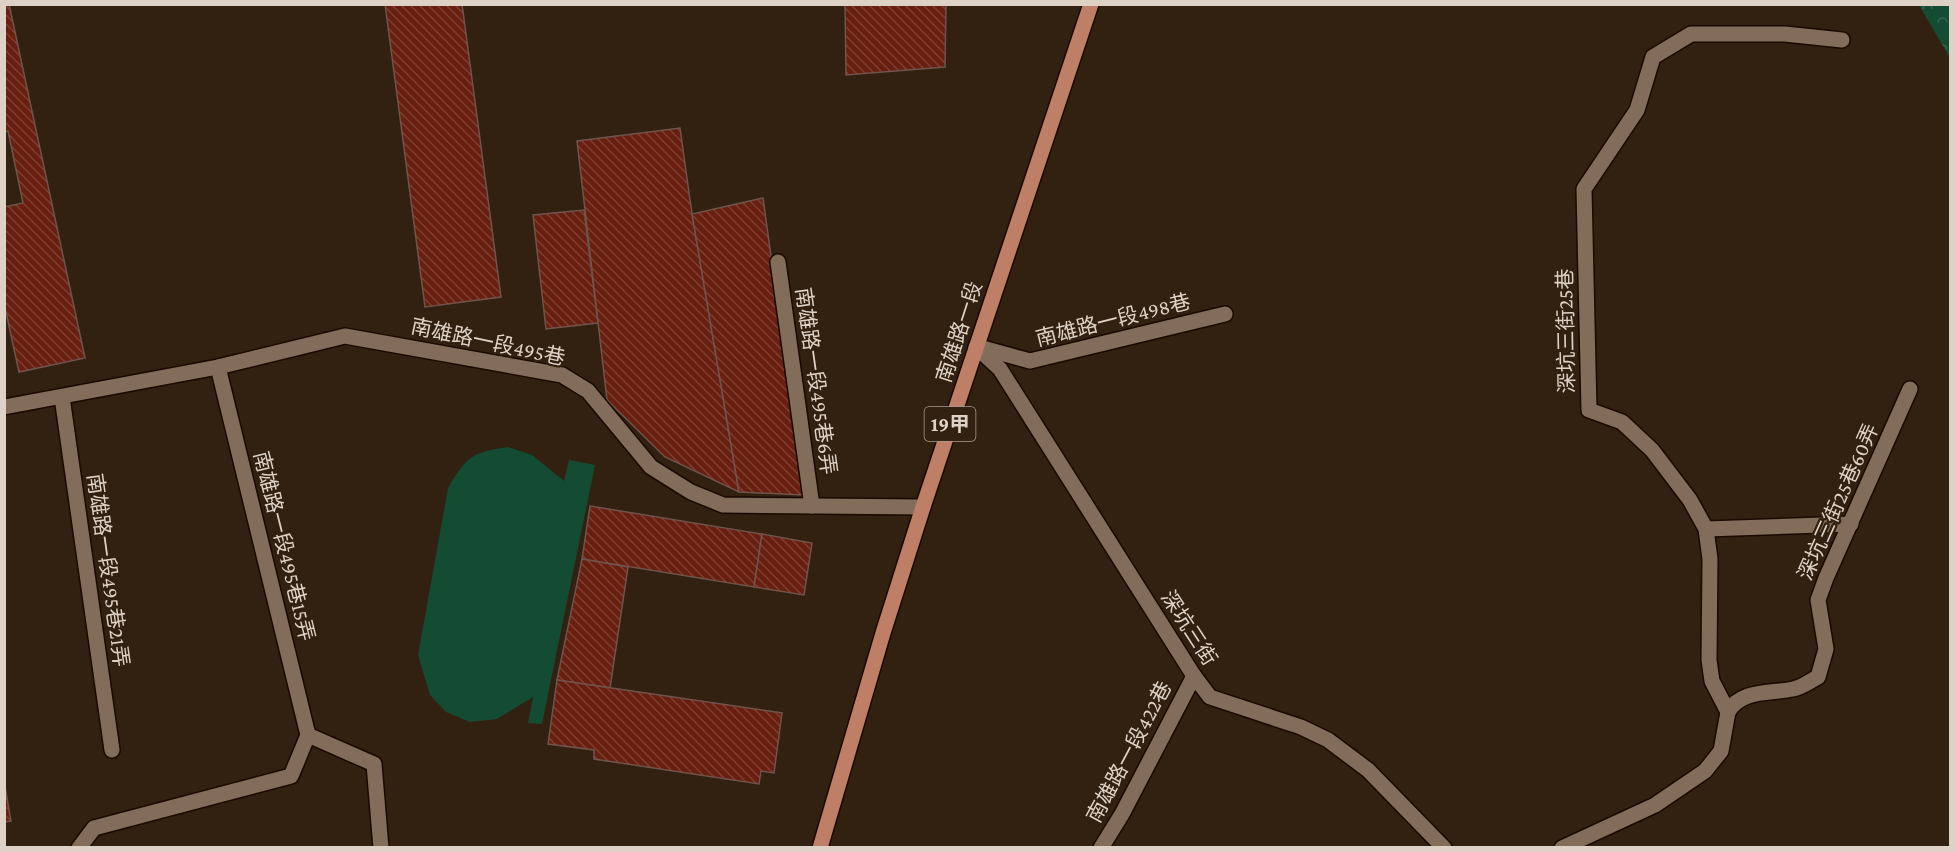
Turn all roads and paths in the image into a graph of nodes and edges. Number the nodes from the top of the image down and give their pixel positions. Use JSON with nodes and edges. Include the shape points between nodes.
{"nodes":[{"id":1,"x":1090,"y":4,"type":"edge"},
{"id":2,"x":1842,"y":40,"type":"dead end"},
{"id":3,"x":778,"y":262,"type":"dead end"},
{"id":4,"x":1225,"y":314,"type":"dead end"},
{"id":5,"x":976,"y":347,"type":"junction"},
{"id":6,"x":218,"y":367,"type":"junction"},
{"id":7,"x":1910,"y":389,"type":"dead end"},
{"id":8,"x":62,"y":397,"type":"junction"},
{"id":9,"x":4,"y":407,"type":"edge"},
{"id":10,"x":812,"y":506,"type":"junction"},
{"id":11,"x":923,"y":507,"type":"junction"},
{"id":12,"x":1851,"y":524,"type":"junction"},
{"id":13,"x":1706,"y":529,"type":"junction"},
{"id":14,"x":1194,"y":676,"type":"junction"},
{"id":15,"x":1728,"y":712,"type":"junction"},
{"id":16,"x":308,"y":735,"type":"junction"},
{"id":17,"x":112,"y":750,"type":"dead end"},
{"id":18,"x":79,"y":848,"type":"edge"},
{"id":19,"x":381,"y":848,"type":"edge"},
{"id":20,"x":820,"y":848,"type":"edge"},
{"id":21,"x":1101,"y":848,"type":"edge"},
{"id":22,"x":1444,"y":848,"type":"edge"},
{"id":23,"x":1562,"y":848,"type":"edge"}],
"edges":[{"from":1,"to":5,"type":"main road","name":"南雄路一段","number":"19甲"},
{"from":2,"to":13,"type":"street","name":"深坑三街25巷","via":[[1785,34],[1691,34],[1653,57],[1637,110],[1584,189],[1588,410],[1622,422],[1652,450],[1690,500]]},
{"from":3,"to":10,"type":"street","name":"南雄路一段495巷6弄"},
{"from":4,"to":5,"type":"street","name":"南雄路一段498巷","via":[[1030,361]]},
{"from":5,"to":11,"type":"main road","name":"南雄路一段","number":"19甲"},
{"from":5,"to":14,"type":"street","name":"深坑三街","via":[[1000,369]]},
{"from":6,"to":8,"type":"street","name":"南雄路一段495巷"},
{"from":6,"to":10,"type":"street","name":"南雄路一段495巷","via":[[345,336],[562,375],[588,390],[651,467],[691,492],[723,505]]},
{"from":6,"to":16,"type":"street","name":"南雄路一段495巷15弄"},
{"from":7,"to":12,"type":"street","name":"深坑三街25巷60弄"},
{"from":8,"to":9,"type":"street","name":"南雄路一段495巷"},
{"from":8,"to":17,"type":"street","name":"南雄路一段495巷21弄"},
{"from":10,"to":11,"type":"street","name":"南雄路一段495巷"},
{"from":11,"to":20,"type":"main road","name":"南雄路一段","number":"19甲"},
{"from":12,"to":13,"type":"street"},
{"from":12,"to":15,"type":"street","name":"深坑三街25巷60弄","via":[[1818,600],[1826,649],[1818,676],[1796,689],[1752,694],[1734,702]]},
{"from":13,"to":15,"type":"street","name":"深坑三街25巷","via":[[1710,559],[1709,660],[1712,681]]},
{"from":14,"to":21,"type":"street","name":"南雄路一段422巷"},
{"from":14,"to":22,"type":"street","name":"深坑三街","via":[[1209,697],[1301,727],[1328,740],[1368,770]]},
{"from":15,"to":23,"type":"street","via":[[1721,751],[1705,771],[1655,805]]},
{"from":16,"to":18,"type":"street","via":[[291,776],[94,828]]},
{"from":16,"to":19,"type":"street","via":[[374,764]]}]}
